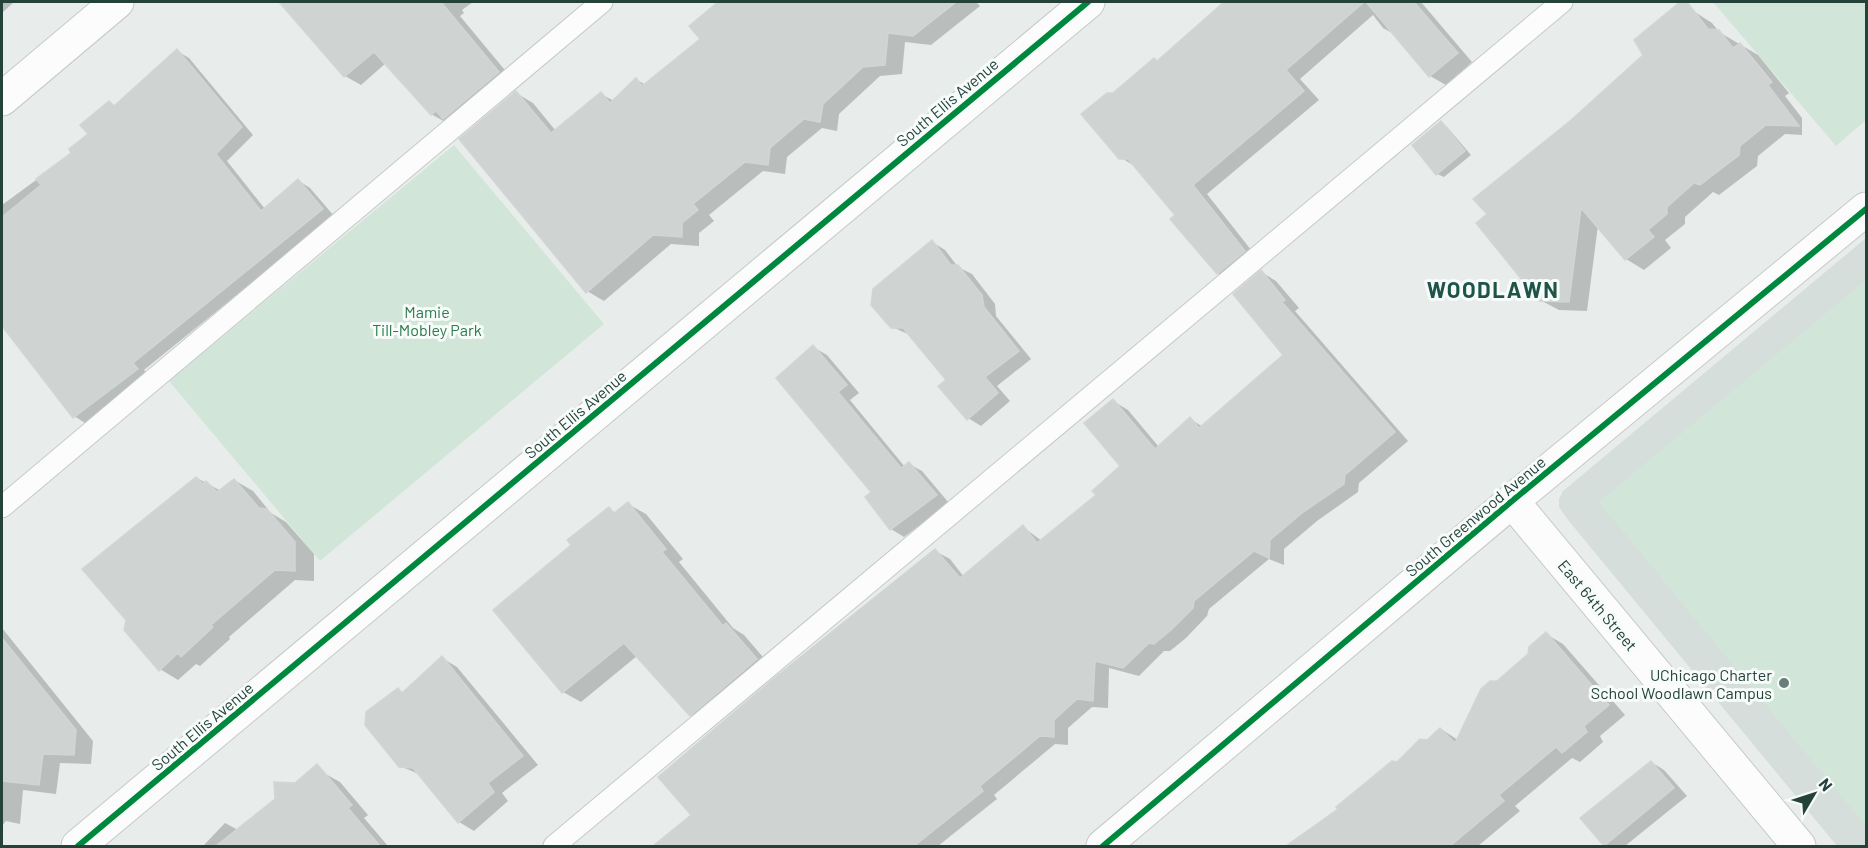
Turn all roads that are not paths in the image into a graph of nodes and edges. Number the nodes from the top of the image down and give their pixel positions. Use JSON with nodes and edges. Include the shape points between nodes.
{"nodes":[{"id":1,"x":117,"y":2,"type":"edge"},
{"id":2,"x":602,"y":2,"type":"edge"},
{"id":3,"x":1088,"y":2,"type":"edge"},
{"id":4,"x":1562,"y":2,"type":"edge"},
{"id":5,"x":2,"y":99,"type":"edge"},
{"id":6,"x":1866,"y":209,"type":"edge"},
{"id":7,"x":1512,"y":501,"type":"junction"},
{"id":8,"x":2,"y":507,"type":"edge"},
{"id":9,"x":78,"y":846,"type":"edge"},
{"id":10,"x":554,"y":846,"type":"edge"},
{"id":11,"x":1103,"y":846,"type":"edge"},
{"id":12,"x":1799,"y":846,"type":"edge"}],
"edges":[{"from":1,"to":5,"type":"street"},
{"from":2,"to":8,"type":"lane"},
{"from":3,"to":9,"type":"street","name":"South Ellis Avenue"},
{"from":4,"to":10,"type":"lane"},
{"from":6,"to":7,"type":"street","name":"South Greenwood Avenue"},
{"from":7,"to":11,"type":"street","name":"South Greenwood Avenue"},
{"from":7,"to":12,"type":"street","name":"East 64th Street"}]}
